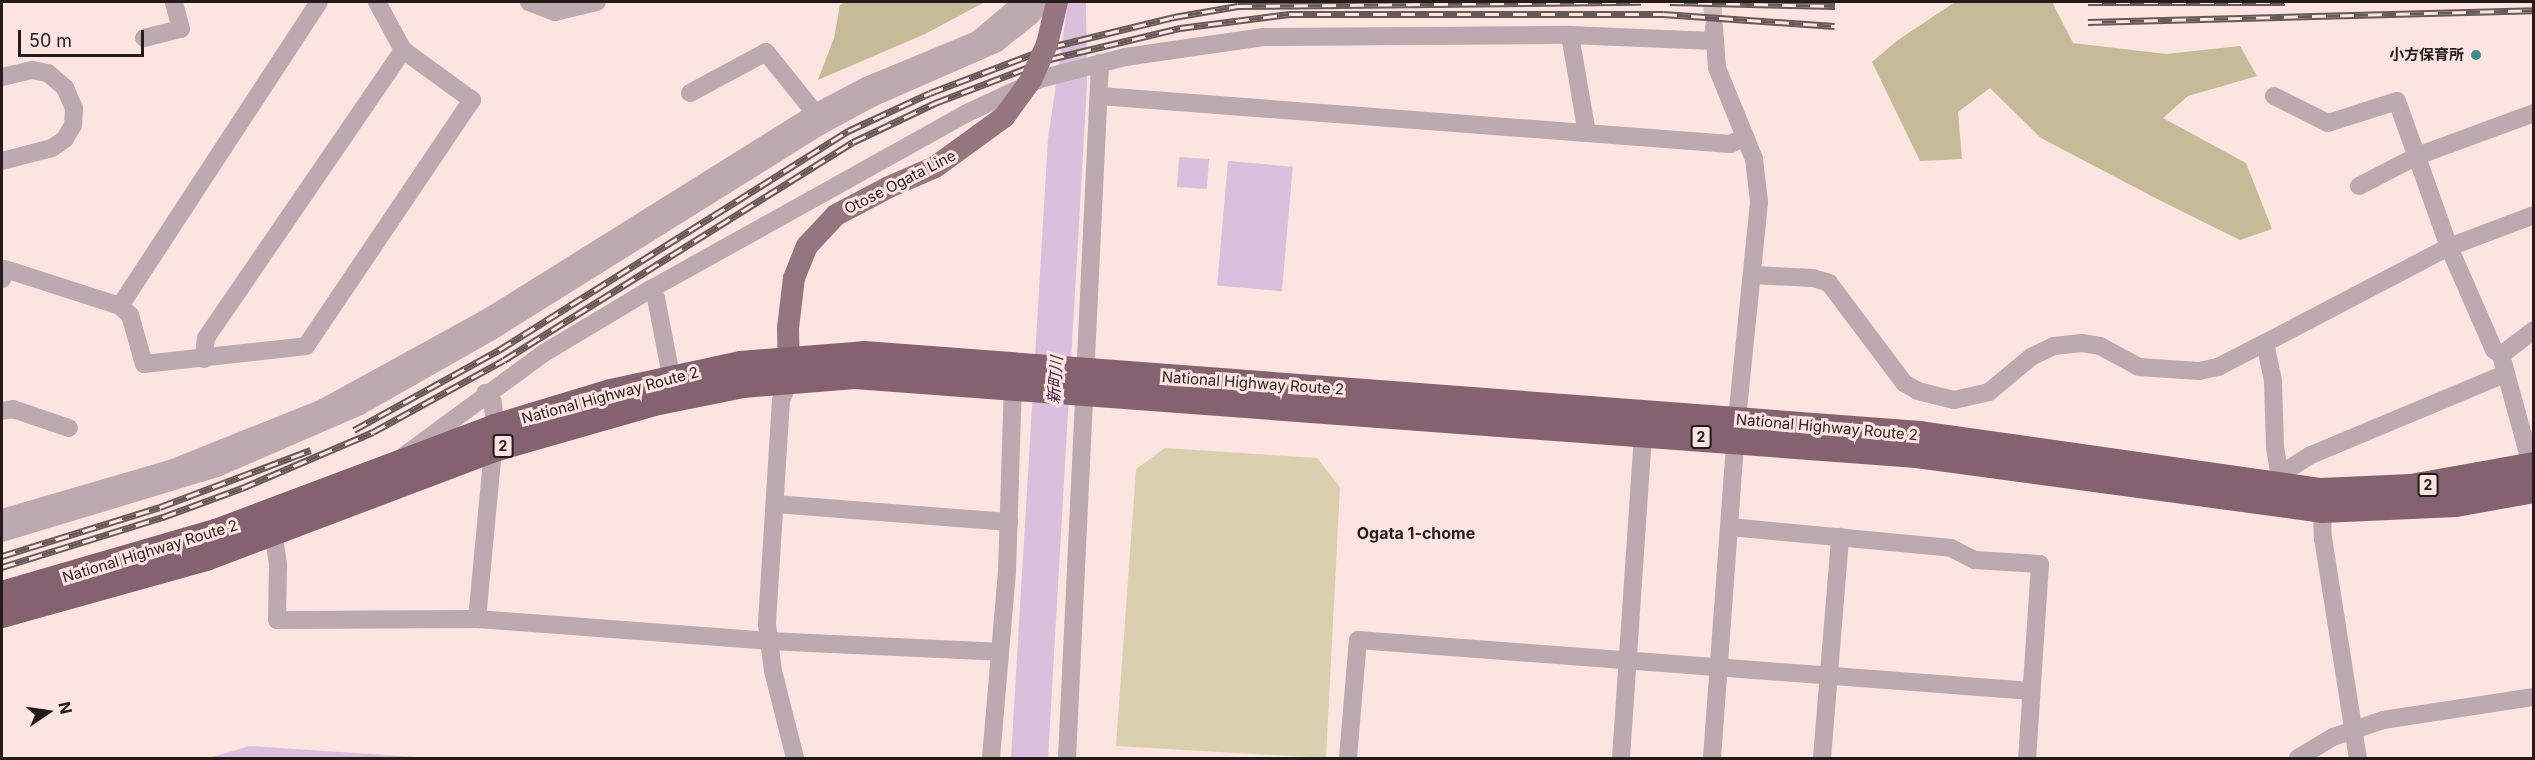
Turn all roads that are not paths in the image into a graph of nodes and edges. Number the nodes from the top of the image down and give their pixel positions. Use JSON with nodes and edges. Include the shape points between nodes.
{"nodes":[{"id":1,"x":174,"y":2,"type":"edge"},
{"id":2,"x":318,"y":2,"type":"edge"},
{"id":3,"x":377,"y":2,"type":"edge"},
{"id":4,"x":529,"y":2,"type":"edge"},
{"id":5,"x":597,"y":2,"type":"edge"},
{"id":6,"x":1022,"y":2,"type":"edge"},
{"id":7,"x":1042,"y":2,"type":"edge"},
{"id":8,"x":1057,"y":2,"type":"edge"},
{"id":9,"x":1570,"y":35,"type":"junction"},
{"id":10,"x":144,"y":38,"type":"dead end"},
{"id":11,"x":403,"y":50,"type":"junction"},
{"id":12,"x":1095,"y":64,"type":"junction"},
{"id":13,"x":2,"y":77,"type":"edge"},
{"id":14,"x":690,"y":93,"type":"dead end"},
{"id":15,"x":1100,"y":96,"type":"junction"},
{"id":16,"x":2274,"y":96,"type":"dead end"},
{"id":17,"x":815,"y":113,"type":"junction"},
{"id":18,"x":2534,"y":113,"type":"edge"},
{"id":19,"x":1587,"y":133,"type":"junction"},
{"id":20,"x":1746,"y":137,"type":"junction"},
{"id":21,"x":2416,"y":156,"type":"junction"},
{"id":22,"x":2,"y":161,"type":"edge"},
{"id":23,"x":2359,"y":186,"type":"dead end"},
{"id":24,"x":2534,"y":215,"type":"edge"},
{"id":25,"x":2449,"y":247,"type":"junction"},
{"id":26,"x":1752,"y":275,"type":"junction"},
{"id":27,"x":2,"y":279,"type":"edge"},
{"id":28,"x":651,"y":289,"type":"junction"},
{"id":29,"x":120,"y":306,"type":"junction"},
{"id":30,"x":2534,"y":330,"type":"edge"},
{"id":31,"x":2265,"y":343,"type":"junction"},
{"id":32,"x":2501,"y":355,"type":"junction"},
{"id":33,"x":204,"y":359,"type":"junction"},
{"id":34,"x":789,"y":369,"type":"junction"},
{"id":35,"x":2505,"y":374,"type":"junction"},
{"id":36,"x":671,"y":376,"type":"junction"},
{"id":37,"x":1021,"y":379,"type":"junction"},
{"id":38,"x":1082,"y":380,"type":"junction"},
{"id":39,"x":485,"y":393,"type":"junction"},
{"id":40,"x":2,"y":411,"type":"edge"},
{"id":41,"x":69,"y":428,"type":"dead end"},
{"id":42,"x":1736,"y":429,"type":"junction"},
{"id":43,"x":1643,"y":433,"type":"junction"},
{"id":44,"x":494,"y":438,"type":"junction"},
{"id":45,"x":396,"y":463,"type":"junction"},
{"id":46,"x":2533,"y":473,"type":"edge"},
{"id":47,"x":2282,"y":489,"type":"junction"},
{"id":48,"x":2322,"y":500,"type":"junction"},
{"id":49,"x":775,"y":504,"type":"junction"},
{"id":50,"x":2,"y":518,"type":"edge"},
{"id":51,"x":1009,"y":522,"type":"junction"},
{"id":52,"x":1730,"y":527,"type":"junction"},
{"id":53,"x":273,"y":532,"type":"junction"},
{"id":54,"x":2,"y":533,"type":"edge"},
{"id":55,"x":1840,"y":537,"type":"junction"},
{"id":56,"x":2,"y":594,"type":"edge"},
{"id":57,"x":2,"y":615,"type":"edge"},
{"id":58,"x":477,"y":618,"type":"junction"},
{"id":59,"x":768,"y":641,"type":"junction"},
{"id":60,"x":998,"y":652,"type":"junction"},
{"id":61,"x":1628,"y":659,"type":"junction"},
{"id":62,"x":1719,"y":666,"type":"junction"},
{"id":63,"x":1829,"y":676,"type":"junction"},
{"id":64,"x":2031,"y":691,"type":"junction"},
{"id":65,"x":2534,"y":697,"type":"edge"},
{"id":66,"x":2353,"y":728,"type":"junction"},
{"id":67,"x":795,"y":759,"type":"edge"},
{"id":68,"x":991,"y":759,"type":"edge"},
{"id":69,"x":1067,"y":759,"type":"edge"},
{"id":70,"x":1348,"y":759,"type":"edge"},
{"id":71,"x":1621,"y":759,"type":"edge"},
{"id":72,"x":1712,"y":759,"type":"edge"},
{"id":73,"x":1822,"y":759,"type":"edge"},
{"id":74,"x":2027,"y":759,"type":"edge"},
{"id":75,"x":2298,"y":759,"type":"edge"},
{"id":76,"x":2358,"y":759,"type":"edge"}],
"edges":[{"from":1,"to":10,"type":"street","via":[[181,29]]},
{"from":2,"to":29,"type":"street"},
{"from":3,"to":11,"type":"street"},
{"from":4,"to":5,"type":"street","via":[[555,12]]},
{"from":6,"to":17,"type":"street","via":[[977,40],[866,86]]},
{"from":7,"to":54,"type":"street","via":[[997,43],[872,98],[822,125],[503,324],[360,406],[217,468]]},
{"from":8,"to":34,"type":"main road","name":"Otose Ogata Line","bridge":true,"via":[[1047,44],[1031,80],[1004,117],[935,167],[836,215],[807,246],[794,278]]},
{"from":9,"to":12,"type":"street","via":[[1264,37]]},
{"from":9,"to":19,"type":"street"},
{"from":9,"to":20,"type":"street","via":[[1714,33],[1724,87]]},
{"from":11,"to":33,"type":"street","via":[[206,338]]},
{"from":11,"to":33,"type":"street","via":[[472,100],[306,346]]},
{"from":12,"to":15,"type":"street"},
{"from":12,"to":28,"type":"street","via":[[1040,79],[965,114]]},
{"from":13,"to":22,"type":"street","via":[[32,70],[48,73],[65,88],[74,108],[73,125],[65,139],[52,148]]},
{"from":14,"to":17,"type":"street","via":[[766,52]]},
{"from":15,"to":19,"type":"street"},
{"from":15,"to":38,"type":"street"},
{"from":16,"to":21,"type":"street","via":[[2328,123],[2397,101]]},
{"from":17,"to":50,"type":"street","via":[[487,318],[323,408],[173,468]]},
{"from":18,"to":21,"type":"street"},
{"from":19,"to":20,"type":"street","via":[[1730,144]]},
{"from":20,"to":26,"type":"street","via":[[1759,176]]},
{"from":21,"to":23,"type":"street"},
{"from":21,"to":25,"type":"street"},
{"from":24,"to":25,"type":"street"},
{"from":25,"to":31,"type":"street"},
{"from":25,"to":32,"type":"street","via":[[2494,350]]},
{"from":26,"to":31,"type":"street","via":[[1813,278],[1829,283],[1904,383],[1918,391],[1954,400],[1989,392],[2031,357],[2054,346],[2100,346],[2139,367],[2199,371],[2218,367]]},
{"from":26,"to":42,"type":"street"},
{"from":27,"to":29,"type":"street","via":[[5,269]]},
{"from":28,"to":36,"type":"street","via":[[657,298]]},
{"from":28,"to":39,"type":"street"},
{"from":29,"to":33,"type":"street","via":[[130,315],[144,364]]},
{"from":30,"to":32,"type":"street"},
{"from":31,"to":47,"type":"street","via":[[2276,407],[2275,447]]},
{"from":32,"to":35,"type":"street"},
{"from":34,"to":36,"type":"highway","name":"National Highway Route 2","number":"2"},
{"from":34,"to":37,"type":"highway","name":"National Highway Route 2","number":"2","via":[[864,354]]},
{"from":34,"to":44,"type":"highway","name":"National Highway Route 2","number":"2"},
{"from":34,"to":49,"type":"street","via":[[781,400]]},
{"from":35,"to":46,"type":"street"},
{"from":35,"to":47,"type":"street","via":[[2311,455]]},
{"from":36,"to":44,"type":"highway","name":"National Highway Route 2","number":"2"},
{"from":37,"to":38,"type":"highway","name":"National Highway Route 2","number":"2"},
{"from":37,"to":51,"type":"street"},
{"from":38,"to":42,"type":"highway","name":"National Highway Route 2","number":"2"},
{"from":38,"to":43,"type":"highway","name":"National Highway Route 2","number":"2"},
{"from":38,"to":69,"type":"street"},
{"from":39,"to":44,"type":"street","via":[[493,402]]},
{"from":39,"to":45,"type":"street"},
{"from":40,"to":41,"type":"street","via":[[13,409]]},
{"from":42,"to":43,"type":"highway","name":"National Highway Route 2","number":"2"},
{"from":42,"to":47,"type":"highway","name":"National Highway Route 2","number":"2","via":[[1920,434]]},
{"from":42,"to":52,"type":"street"},
{"from":43,"to":61,"type":"street"},
{"from":44,"to":45,"type":"highway","name":"National Highway Route 2","number":"2"},
{"from":44,"to":53,"type":"highway","name":"National Highway Route 2","number":"2"},
{"from":44,"to":58,"type":"street"},
{"from":45,"to":56,"type":"highway","name":"National Highway Route 2","number":"2","via":[[216,532]]},
{"from":46,"to":48,"type":"highway","name":"National Highway Route 2","number":"2","via":[[2456,504]]},
{"from":47,"to":48,"type":"highway","name":"National Highway Route 2","number":"2"},
{"from":48,"to":66,"type":"street"},
{"from":49,"to":51,"type":"street"},
{"from":49,"to":59,"type":"street"},
{"from":51,"to":60,"type":"street"},
{"from":52,"to":55,"type":"street"},
{"from":52,"to":62,"type":"street"},
{"from":53,"to":57,"type":"highway","name":"National Highway Route 2","number":"2","via":[[206,558]]},
{"from":53,"to":58,"type":"street","via":[[278,565],[277,620]]},
{"from":55,"to":63,"type":"street"},
{"from":55,"to":64,"type":"street","via":[[1951,548],[1976,560],[2040,564]]},
{"from":58,"to":59,"type":"street"},
{"from":59,"to":60,"type":"street"},
{"from":59,"to":67,"type":"street"},
{"from":60,"to":68,"type":"street"},
{"from":61,"to":62,"type":"street"},
{"from":61,"to":70,"type":"street","via":[[1358,640]]},
{"from":61,"to":71,"type":"street"},
{"from":62,"to":63,"type":"street"},
{"from":62,"to":72,"type":"street"},
{"from":63,"to":64,"type":"street"},
{"from":63,"to":73,"type":"street"},
{"from":64,"to":74,"type":"street"},
{"from":65,"to":66,"type":"street"},
{"from":66,"to":75,"type":"street"},
{"from":66,"to":76,"type":"street"}]}
